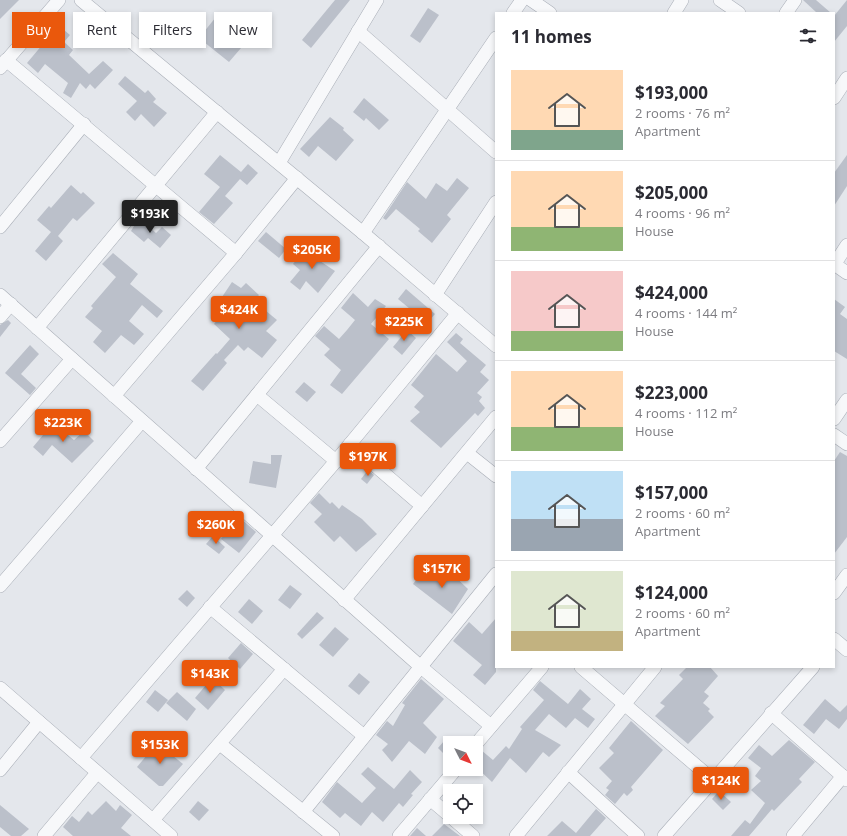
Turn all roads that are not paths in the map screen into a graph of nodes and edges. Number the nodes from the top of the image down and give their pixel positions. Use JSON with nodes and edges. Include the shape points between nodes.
{"nodes":[{"id":1,"x":59,"y":0,"type":"edge"},
{"id":2,"x":81,"y":0,"type":"edge"},
{"id":3,"x":377,"y":0,"type":"edge"},
{"id":4,"x":522,"y":0,"type":"edge"},
{"id":5,"x":531,"y":0,"type":"edge"},
{"id":6,"x":682,"y":0,"type":"edge"},
{"id":7,"x":720,"y":0,"type":"edge"},
{"id":8,"x":795,"y":0,"type":"edge"},
{"id":9,"x":514,"y":12,"type":"edge"},
{"id":10,"x":549,"y":12,"type":"edge"},
{"id":11,"x":675,"y":12,"type":"edge"},
{"id":12,"x":738,"y":12,"type":"edge"},
{"id":13,"x":787,"y":12,"type":"edge"},
{"id":14,"x":358,"y":31,"type":"junction"},
{"id":15,"x":495,"y":39,"type":"edge"},
{"id":16,"x":3,"y":64,"type":"edge"},
{"id":17,"x":843,"y":83,"type":"edge"},
{"id":18,"x":835,"y":96,"type":"edge"},
{"id":19,"x":447,"y":108,"type":"junction"},
{"id":20,"x":217,"y":112,"type":"junction"},
{"id":21,"x":84,"y":124,"type":"junction"},
{"id":22,"x":495,"y":151,"type":"edge"},
{"id":23,"x":279,"y":164,"type":"junction"},
{"id":24,"x":297,"y":178,"type":"junction"},
{"id":25,"x":156,"y":185,"type":"junction"},
{"id":26,"x":495,"y":204,"type":"edge"},
{"id":27,"x":0,"y":227,"type":"edge"},
{"id":28,"x":364,"y":233,"type":"junction"},
{"id":29,"x":847,"y":245,"type":"edge"},
{"id":30,"x":379,"y":246,"type":"junction"},
{"id":31,"x":236,"y":253,"type":"junction"},
{"id":32,"x":835,"y":263,"type":"edge"},
{"id":33,"x":835,"y":265,"type":"edge"},
{"id":34,"x":847,"y":274,"type":"edge"},
{"id":35,"x":0,"y":295,"type":"edge"},
{"id":36,"x":435,"y":295,"type":"junction"},
{"id":37,"x":11,"y":304,"type":"junction"},
{"id":38,"x":458,"y":313,"type":"junction"},
{"id":39,"x":0,"y":316,"type":"edge"},
{"id":40,"x":37,"y":328,"type":"junction"},
{"id":41,"x":495,"y":345,"type":"edge"},
{"id":42,"x":72,"y":359,"type":"junction"},
{"id":43,"x":257,"y":395,"type":"junction"},
{"id":44,"x":114,"y":396,"type":"junction"},
{"id":45,"x":847,"y":400,"type":"edge"},
{"id":46,"x":495,"y":418,"type":"edge"},
{"id":47,"x":835,"y":418,"type":"edge"},
{"id":48,"x":142,"y":421,"type":"junction"},
{"id":49,"x":835,"y":436,"type":"edge"},
{"id":50,"x":0,"y":441,"type":"edge"},
{"id":51,"x":350,"y":444,"type":"junction"},
{"id":52,"x":847,"y":444,"type":"edge"},
{"id":53,"x":467,"y":453,"type":"junction"},
{"id":54,"x":336,"y":461,"type":"junction"},
{"id":55,"x":196,"y":469,"type":"junction"},
{"id":56,"x":495,"y":475,"type":"edge"},
{"id":57,"x":422,"y":506,"type":"junction"},
{"id":58,"x":272,"y":536,"type":"junction"},
{"id":59,"x":495,"y":575,"type":"edge"},
{"id":60,"x":847,"y":575,"type":"edge"},
{"id":61,"x":0,"y":586,"type":"edge"},
{"id":62,"x":835,"y":593,"type":"edge"},
{"id":63,"x":344,"y":600,"type":"junction"},
{"id":64,"x":210,"y":607,"type":"junction"},
{"id":65,"x":421,"y":667,"type":"junction"},
{"id":66,"x":541,"y":668,"type":"edge"},
{"id":67,"x":582,"y":668,"type":"edge"},
{"id":68,"x":654,"y":668,"type":"edge"},
{"id":69,"x":812,"y":668,"type":"edge"},
{"id":70,"x":284,"y":669,"type":"junction"},
{"id":71,"x":0,"y":688,"type":"edge"},
{"id":72,"x":625,"y":705,"type":"junction"},
{"id":73,"x":771,"y":713,"type":"junction"},
{"id":74,"x":39,"y":722,"type":"junction"},
{"id":75,"x":491,"y":726,"type":"junction"},
{"id":76,"x":364,"y":736,"type":"junction"},
{"id":77,"x":483,"y":736,"type":"edge"},
{"id":78,"x":220,"y":744,"type":"junction"},
{"id":79,"x":81,"y":758,"type":"junction"},
{"id":80,"x":0,"y":770,"type":"edge"},
{"id":81,"x":568,"y":772,"type":"junction"},
{"id":82,"x":97,"y":773,"type":"junction"},
{"id":83,"x":450,"y":776,"type":"edge"},
{"id":84,"x":845,"y":778,"type":"edge"},
{"id":85,"x":713,"y":780,"type":"junction"},
{"id":86,"x":430,"y":799,"type":"junction"},
{"id":87,"x":443,"y":811,"type":"edge"},
{"id":88,"x":303,"y":812,"type":"junction"},
{"id":89,"x":153,"y":820,"type":"junction"},
{"id":90,"x":458,"y":824,"type":"edge"},
{"id":91,"x":169,"y":835,"type":"edge"},
{"id":92,"x":44,"y":836,"type":"edge"},
{"id":93,"x":333,"y":836,"type":"edge"},
{"id":94,"x":400,"y":836,"type":"edge"},
{"id":95,"x":473,"y":836,"type":"edge"},
{"id":96,"x":516,"y":836,"type":"edge"},
{"id":97,"x":638,"y":836,"type":"edge"},
{"id":98,"x":664,"y":836,"type":"edge"},
{"id":99,"x":793,"y":836,"type":"edge"}],
"edges":[{"from":1,"to":16,"type":"street"},
{"from":2,"to":20,"type":"street"},
{"from":3,"to":14,"type":"street"},
{"from":4,"to":9,"type":"street"},
{"from":5,"to":10,"type":"street"},
{"from":6,"to":11,"type":"street"},
{"from":7,"to":12,"type":"street"},
{"from":8,"to":13,"type":"street"},
{"from":14,"to":19,"type":"street"},
{"from":14,"to":23,"type":"street"},
{"from":15,"to":19,"type":"street"},
{"from":16,"to":21,"type":"street"},
{"from":17,"to":18,"type":"street"},
{"from":19,"to":22,"type":"street"},
{"from":19,"to":28,"type":"street"},
{"from":20,"to":23,"type":"street"},
{"from":20,"to":25,"type":"street"},
{"from":21,"to":25,"type":"street"},
{"from":21,"to":27,"type":"street"},
{"from":23,"to":24,"type":"street"},
{"from":24,"to":28,"type":"street"},
{"from":24,"to":31,"type":"street"},
{"from":25,"to":31,"type":"street"},
{"from":25,"to":40,"type":"street"},
{"from":26,"to":36,"type":"street"},
{"from":28,"to":30,"type":"street"},
{"from":29,"to":32,"type":"street"},
{"from":30,"to":36,"type":"street"},
{"from":30,"to":43,"type":"street"},
{"from":31,"to":44,"type":"street"},
{"from":33,"to":34,"type":"street"},
{"from":35,"to":37,"type":"street"},
{"from":36,"to":38,"type":"street"},
{"from":37,"to":39,"type":"street"},
{"from":37,"to":40,"type":"street"},
{"from":38,"to":41,"type":"street"},
{"from":38,"to":51,"type":"street"},
{"from":40,"to":42,"type":"street"},
{"from":42,"to":44,"type":"street"},
{"from":42,"to":50,"type":"street"},
{"from":43,"to":54,"type":"street"},
{"from":43,"to":55,"type":"street"},
{"from":44,"to":48,"type":"street"},
{"from":45,"to":47,"type":"street"},
{"from":46,"to":53,"type":"street"},
{"from":48,"to":55,"type":"street"},
{"from":48,"to":61,"type":"street"},
{"from":49,"to":52,"type":"street"},
{"from":51,"to":54,"type":"street"},
{"from":51,"to":57,"type":"street"},
{"from":53,"to":56,"type":"street"},
{"from":53,"to":57,"type":"street"},
{"from":54,"to":58,"type":"street"},
{"from":55,"to":58,"type":"street"},
{"from":57,"to":63,"type":"street"},
{"from":58,"to":63,"type":"street"},
{"from":58,"to":64,"type":"street"},
{"from":59,"to":65,"type":"street"},
{"from":60,"to":62,"type":"street"},
{"from":63,"to":65,"type":"street"},
{"from":64,"to":70,"type":"street"},
{"from":64,"to":79,"type":"street"},
{"from":65,"to":75,"type":"street"},
{"from":65,"to":76,"type":"street"},
{"from":66,"to":75,"type":"street"},
{"from":67,"to":72,"type":"street"},
{"from":68,"to":72,"type":"street"},
{"from":69,"to":73,"type":"street"},
{"from":70,"to":76,"type":"street"},
{"from":70,"to":78,"type":"street"},
{"from":71,"to":74,"type":"street"},
{"from":72,"to":81,"type":"street"},
{"from":72,"to":85,"type":"street"},
{"from":73,"to":84,"type":"street"},
{"from":73,"to":85,"type":"street"},
{"from":74,"to":79,"type":"street"},
{"from":74,"to":80,"type":"street"},
{"from":75,"to":77,"type":"street"},
{"from":76,"to":88,"type":"street"},
{"from":78,"to":88,"type":"street"},
{"from":78,"to":89,"type":"street"},
{"from":79,"to":82,"type":"street"},
{"from":81,"to":96,"type":"street"},
{"from":81,"to":97,"type":"street"},
{"from":82,"to":89,"type":"street"},
{"from":82,"to":92,"type":"street"},
{"from":83,"to":86,"type":"street"},
{"from":84,"to":99,"type":"street"},
{"from":85,"to":98,"type":"street"},
{"from":86,"to":87,"type":"street"},
{"from":86,"to":94,"type":"street"},
{"from":88,"to":93,"type":"street"},
{"from":89,"to":91,"type":"street"},
{"from":90,"to":95,"type":"street"}]}
